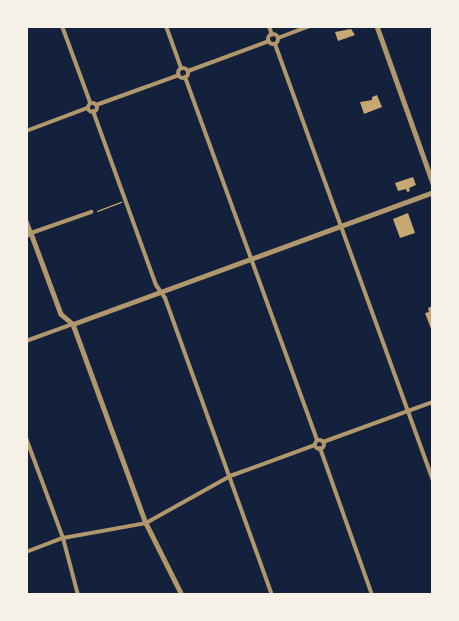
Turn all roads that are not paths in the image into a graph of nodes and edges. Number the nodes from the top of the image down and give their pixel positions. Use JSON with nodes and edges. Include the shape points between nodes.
{"nodes":[{"id":1,"x":62,"y":26,"type":"edge"},
{"id":2,"x":166,"y":26,"type":"edge"},
{"id":3,"x":268,"y":26,"type":"edge"},
{"id":4,"x":310,"y":26,"type":"edge"},
{"id":5,"x":377,"y":26,"type":"edge"},
{"id":6,"x":272,"y":34,"type":"junction"},
{"id":7,"x":278,"y":38,"type":"junction"},
{"id":8,"x":269,"y":41,"type":"junction"},
{"id":9,"x":275,"y":44,"type":"junction"},
{"id":10,"x":182,"y":68,"type":"junction"},
{"id":11,"x":188,"y":71,"type":"junction"},
{"id":12,"x":179,"y":75,"type":"junction"},
{"id":13,"x":185,"y":78,"type":"junction"},
{"id":14,"x":90,"y":102,"type":"junction"},
{"id":15,"x":96,"y":105,"type":"junction"},
{"id":16,"x":87,"y":108,"type":"junction"},
{"id":17,"x":93,"y":111,"type":"junction"},
{"id":18,"x":26,"y":131,"type":"edge"},
{"id":19,"x":433,"y":183,"type":"edge"},
{"id":20,"x":433,"y":192,"type":"edge"},
{"id":21,"x":92,"y":212,"type":"road end"},
{"id":22,"x":26,"y":220,"type":"edge"},
{"id":23,"x":340,"y":226,"type":"junction"},
{"id":24,"x":29,"y":234,"type":"edge"},
{"id":25,"x":251,"y":259,"type":"junction"},
{"id":26,"x":161,"y":292,"type":"junction"},
{"id":27,"x":73,"y":324,"type":"junction"},
{"id":28,"x":26,"y":341,"type":"edge"},
{"id":29,"x":433,"y":402,"type":"edge"},
{"id":30,"x":408,"y":411,"type":"junction"},
{"id":31,"x":26,"y":438,"type":"edge"},
{"id":32,"x":317,"y":440,"type":"junction"},
{"id":33,"x":323,"y":442,"type":"junction"},
{"id":34,"x":314,"y":445,"type":"junction"},
{"id":35,"x":320,"y":448,"type":"junction"},
{"id":36,"x":230,"y":476,"type":"junction"},
{"id":37,"x":433,"y":481,"type":"edge"},
{"id":38,"x":146,"y":523,"type":"junction"},
{"id":39,"x":63,"y":538,"type":"junction"},
{"id":40,"x":26,"y":552,"type":"edge"},
{"id":41,"x":78,"y":595,"type":"edge"},
{"id":42,"x":182,"y":595,"type":"edge"},
{"id":43,"x":272,"y":595,"type":"edge"},
{"id":44,"x":372,"y":595,"type":"edge"}],
"edges":[{"from":1,"to":14,"type":"street"},
{"from":2,"to":10,"type":"street"},
{"from":3,"to":6,"type":"street"},
{"from":4,"to":7,"type":"street"},
{"from":5,"to":19,"type":"street"},
{"from":6,"to":7,"type":"street"},
{"from":6,"to":8,"type":"street"},
{"from":7,"to":9,"type":"street"},
{"from":8,"to":9,"type":"street"},
{"from":8,"to":11,"type":"street"},
{"from":9,"to":23,"type":"street"},
{"from":10,"to":11,"type":"street"},
{"from":10,"to":12,"type":"street"},
{"from":11,"to":13,"type":"street"},
{"from":12,"to":13,"type":"street"},
{"from":12,"to":15,"type":"street"},
{"from":13,"to":25,"type":"street"},
{"from":14,"to":15,"type":"street"},
{"from":14,"to":16,"type":"street"},
{"from":15,"to":17,"type":"street"},
{"from":16,"to":17,"type":"street"},
{"from":16,"to":18,"type":"street"},
{"from":17,"to":26,"type":"street"},
{"from":20,"to":23,"type":"street"},
{"from":21,"to":24,"type":"street"},
{"from":22,"to":24,"type":"street"},
{"from":23,"to":25,"type":"street"},
{"from":23,"to":30,"type":"street"},
{"from":24,"to":27,"type":"street","via":[[61,314]]},
{"from":25,"to":26,"type":"street"},
{"from":25,"to":32,"type":"street"},
{"from":26,"to":27,"type":"street"},
{"from":26,"to":36,"type":"street"},
{"from":27,"to":28,"type":"street"},
{"from":27,"to":38,"type":"street"},
{"from":29,"to":30,"type":"street"},
{"from":30,"to":33,"type":"street"},
{"from":30,"to":37,"type":"street"},
{"from":31,"to":39,"type":"street"},
{"from":32,"to":33,"type":"street"},
{"from":32,"to":34,"type":"street"},
{"from":33,"to":35,"type":"street"},
{"from":34,"to":35,"type":"street"},
{"from":34,"to":36,"type":"street"},
{"from":35,"to":44,"type":"street"},
{"from":36,"to":38,"type":"street"},
{"from":36,"to":43,"type":"street"},
{"from":38,"to":39,"type":"street"},
{"from":38,"to":42,"type":"street"},
{"from":39,"to":40,"type":"street"},
{"from":39,"to":41,"type":"street"}]}
